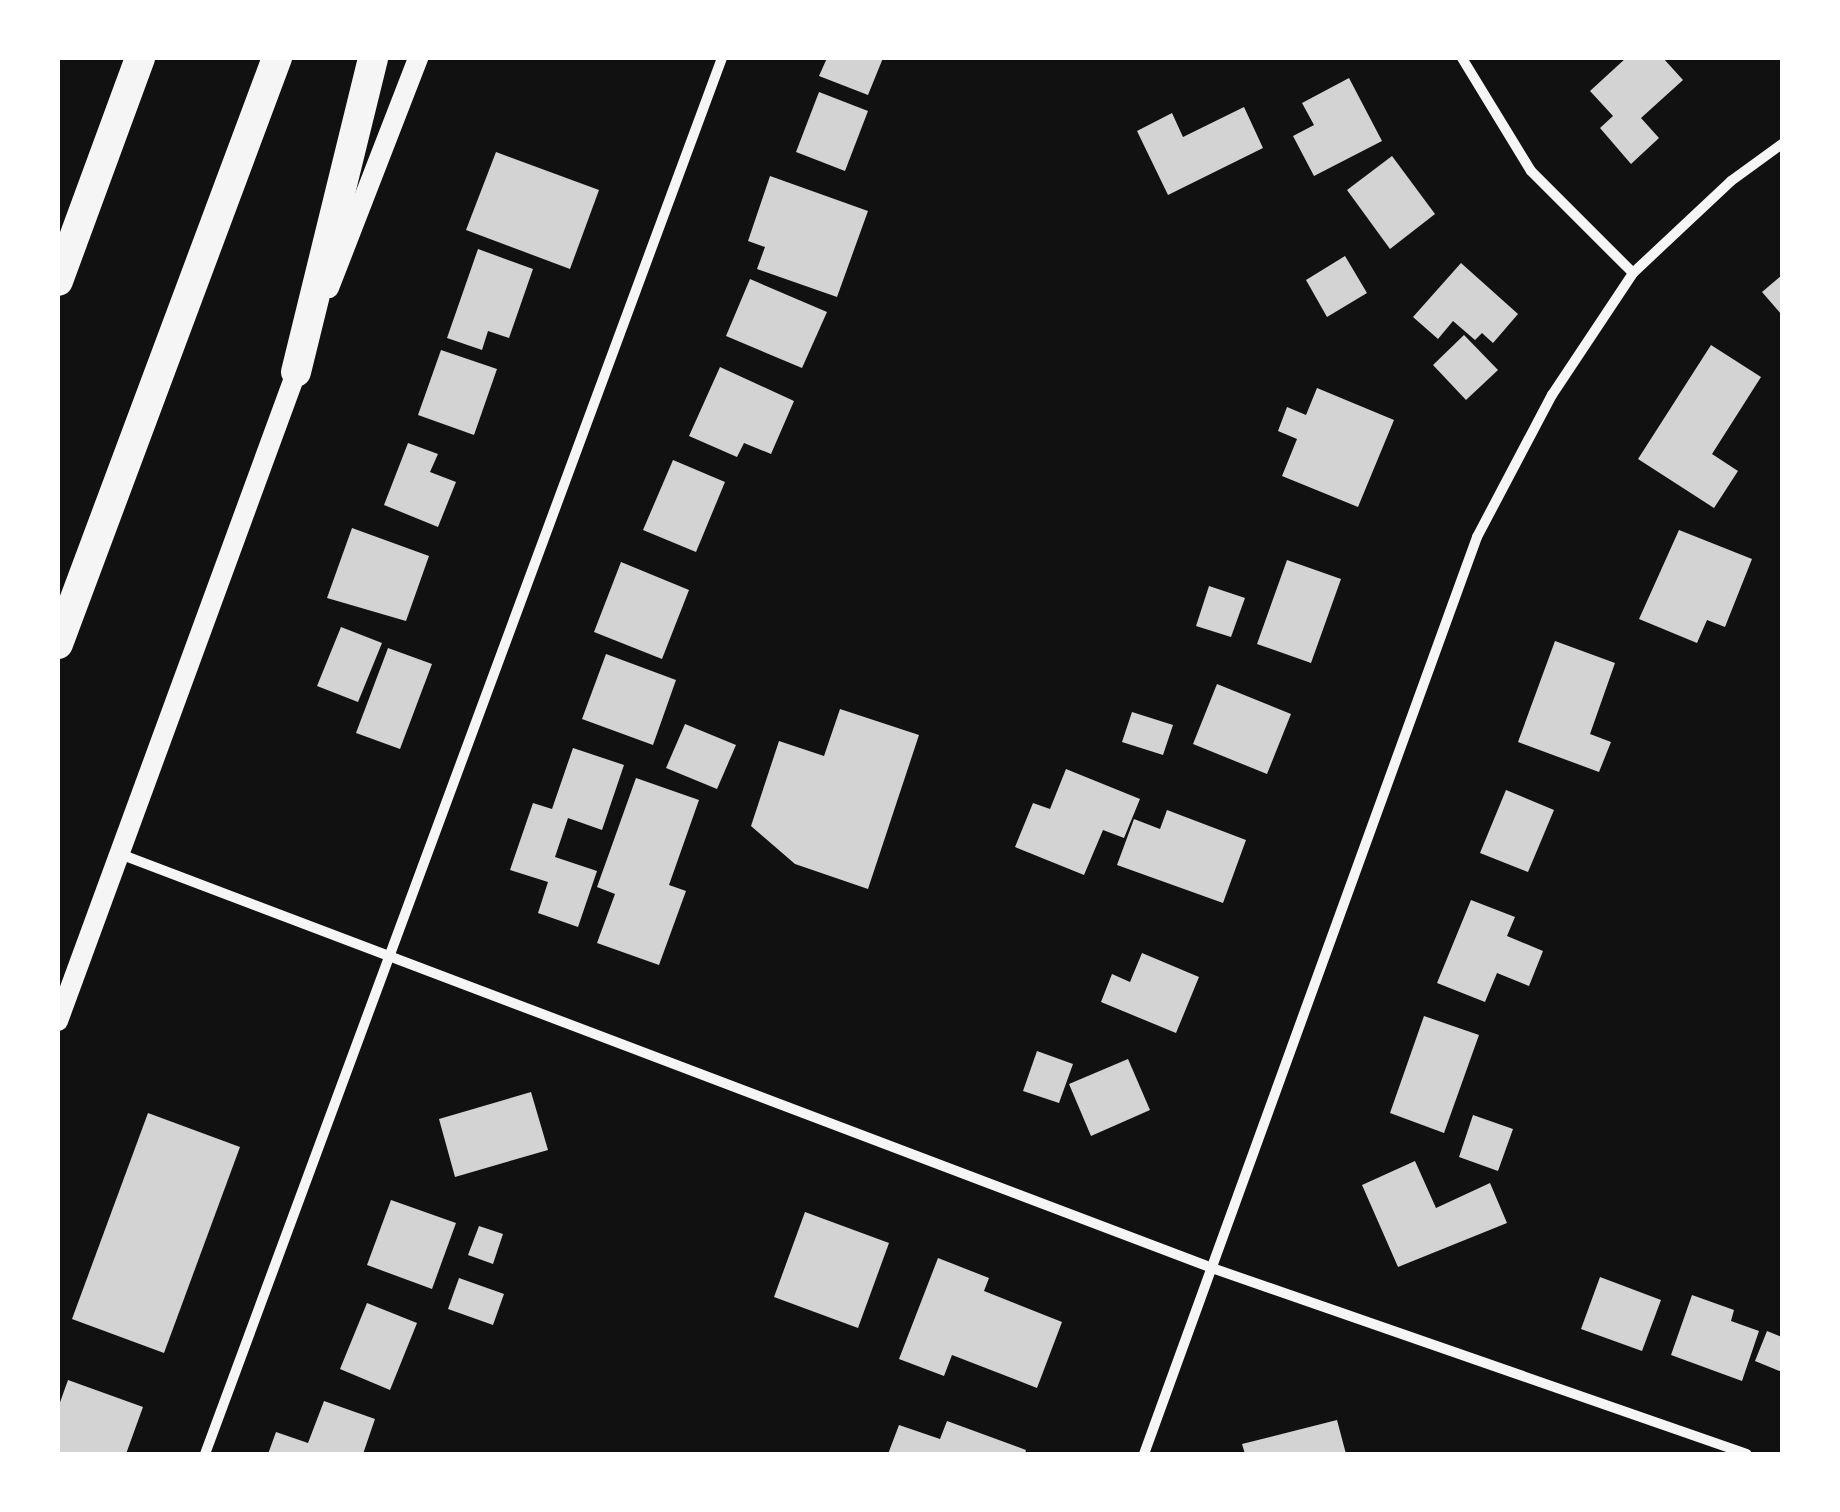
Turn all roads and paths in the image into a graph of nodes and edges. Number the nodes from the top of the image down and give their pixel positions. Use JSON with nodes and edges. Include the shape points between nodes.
{"nodes":[{"id":1,"x":140,"y":58,"type":"edge"},
{"id":2,"x":277,"y":58,"type":"edge"},
{"id":3,"x":374,"y":58,"type":"edge"},
{"id":4,"x":418,"y":58,"type":"edge"},
{"id":5,"x":722,"y":58,"type":"edge"},
{"id":6,"x":1462,"y":58,"type":"edge"},
{"id":7,"x":1782,"y":144,"type":"edge"},
{"id":8,"x":1633,"y":273,"type":"junction"},
{"id":9,"x":58,"y":281,"type":"edge"},
{"id":10,"x":296,"y":372,"type":"junction"},
{"id":11,"x":58,"y":644,"type":"edge"},
{"id":12,"x":120,"y":853,"type":"junction"},
{"id":13,"x":391,"y":952,"type":"junction"},
{"id":14,"x":58,"y":1022,"type":"edge"},
{"id":15,"x":1212,"y":1268,"type":"junction"},
{"id":16,"x":205,"y":1454,"type":"edge"},
{"id":17,"x":1144,"y":1454,"type":"edge"},
{"id":18,"x":1747,"y":1454,"type":"edge"}],
"edges":[{"from":1,"to":9,"type":"highway"},
{"from":2,"to":11,"type":"highway"},
{"from":3,"to":10,"type":"highway"},
{"from":4,"to":10,"type":"main road"},
{"from":5,"to":13,"type":"street"},
{"from":6,"to":8,"type":"street","via":[[1531,172]]},
{"from":7,"to":8,"type":"street","via":[[1731,180]]},
{"from":8,"to":15,"type":"street","via":[[1552,395],[1478,537]]},
{"from":10,"to":12,"type":"main road"},
{"from":12,"to":13,"type":"street"},
{"from":12,"to":14,"type":"main road"},
{"from":13,"to":15,"type":"street"},
{"from":13,"to":16,"type":"street"},
{"from":15,"to":17,"type":"street"},
{"from":15,"to":18,"type":"street"}]}
